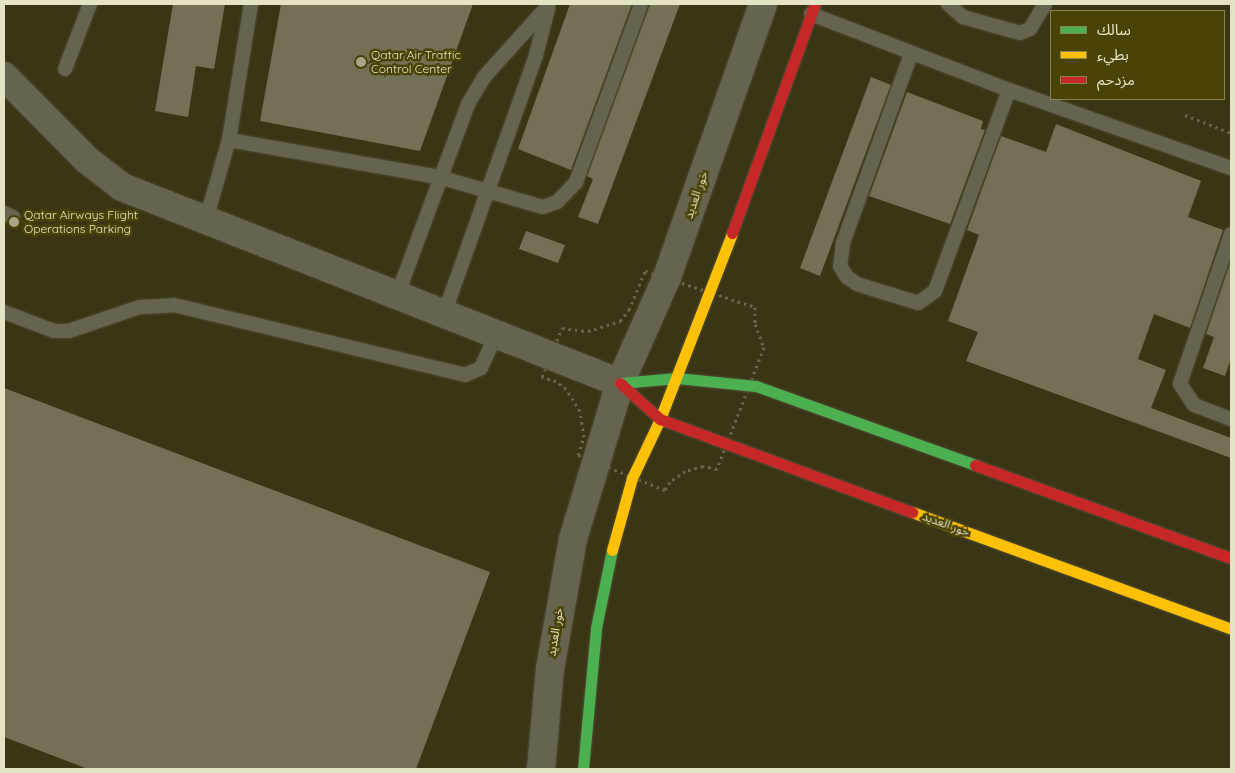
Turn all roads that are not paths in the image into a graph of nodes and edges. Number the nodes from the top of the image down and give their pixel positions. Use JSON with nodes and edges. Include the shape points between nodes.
{"nodes":[{"id":1,"x":90,"y":4,"type":"edge"},
{"id":2,"x":251,"y":4,"type":"edge"},
{"id":3,"x":641,"y":4,"type":"edge"},
{"id":4,"x":763,"y":4,"type":"edge"},
{"id":5,"x":948,"y":4,"type":"edge"},
{"id":6,"x":1045,"y":4,"type":"edge"},
{"id":7,"x":549,"y":5,"type":"edge"},
{"id":8,"x":813,"y":9,"type":"edge"},
{"id":9,"x":911,"y":54,"type":"junction"},
{"id":10,"x":65,"y":69,"type":"dead end"},
{"id":11,"x":4,"y":76,"type":"edge"},
{"id":12,"x":1009,"y":90,"type":"junction"},
{"id":13,"x":229,"y":140,"type":"junction"},
{"id":14,"x":1231,"y":168,"type":"edge"},
{"id":15,"x":439,"y":177,"type":"junction"},
{"id":16,"x":488,"y":193,"type":"junction"},
{"id":17,"x":206,"y":219,"type":"junction"},
{"id":18,"x":1231,"y":234,"type":"edge"},
{"id":19,"x":397,"y":296,"type":"junction"},
{"id":20,"x":4,"y":312,"type":"edge"},
{"id":21,"x":444,"y":314,"type":"junction"},
{"id":22,"x":496,"y":334,"type":"junction"},
{"id":23,"x":677,"y":378,"type":"junction"},
{"id":24,"x":620,"y":383,"type":"junction"},
{"id":25,"x":660,"y":419,"type":"junction"},
{"id":26,"x":1231,"y":419,"type":"edge"},
{"id":27,"x":1231,"y":558,"type":"edge"},
{"id":28,"x":1231,"y":629,"type":"edge"},
{"id":29,"x":542,"y":769,"type":"edge"},
{"id":30,"x":583,"y":769,"type":"edge"}],
"edges":[{"from":1,"to":10,"type":"lane"},
{"from":2,"to":13,"type":"lane"},
{"from":3,"to":16,"type":"lane","via":[[576,182],[567,194],[543,207]]},
{"from":4,"to":24,"type":"street","name":"خور العديد","via":[[667,277]]},
{"from":5,"to":6,"type":"lane","via":[[963,17],[1020,33],[1030,29]]},
{"from":7,"to":15,"type":"lane","via":[[475,90]]},
{"from":7,"to":16,"type":"lane","via":[[536,56]]},
{"from":8,"to":9,"type":"lane"},
{"from":8,"to":23,"type":"main road"},
{"from":9,"to":12,"type":"lane"},
{"from":9,"to":12,"type":"lane","via":[[843,243],[840,266],[857,284],[918,303],[935,291]]},
{"from":11,"to":17,"type":"street","via":[[109,179]]},
{"from":12,"to":14,"type":"lane"},
{"from":13,"to":15,"type":"lane"},
{"from":13,"to":17,"type":"lane"},
{"from":15,"to":16,"type":"lane"},
{"from":15,"to":19,"type":"lane"},
{"from":16,"to":21,"type":"lane"},
{"from":17,"to":19,"type":"street"},
{"from":18,"to":26,"type":"lane","via":[[1180,384],[1194,405]]},
{"from":19,"to":21,"type":"street"},
{"from":20,"to":22,"type":"lane","via":[[54,332],[69,332],[140,308],[174,305],[465,375],[481,368]]},
{"from":21,"to":22,"type":"street"},
{"from":22,"to":24,"type":"street"},
{"from":23,"to":24,"type":"main road"},
{"from":23,"to":25,"type":"main road"},
{"from":23,"to":27,"type":"main road","via":[[756,386]]},
{"from":24,"to":25,"type":"main road","name":"خور العديد"},
{"from":24,"to":29,"type":"street","name":"خور العديد","via":[[573,539],[563,586],[550,669]]},
{"from":25,"to":28,"type":"main road","name":"خور العديد"},
{"from":25,"to":30,"type":"main road","via":[[632,478],[606,571],[596,628]]}]}
